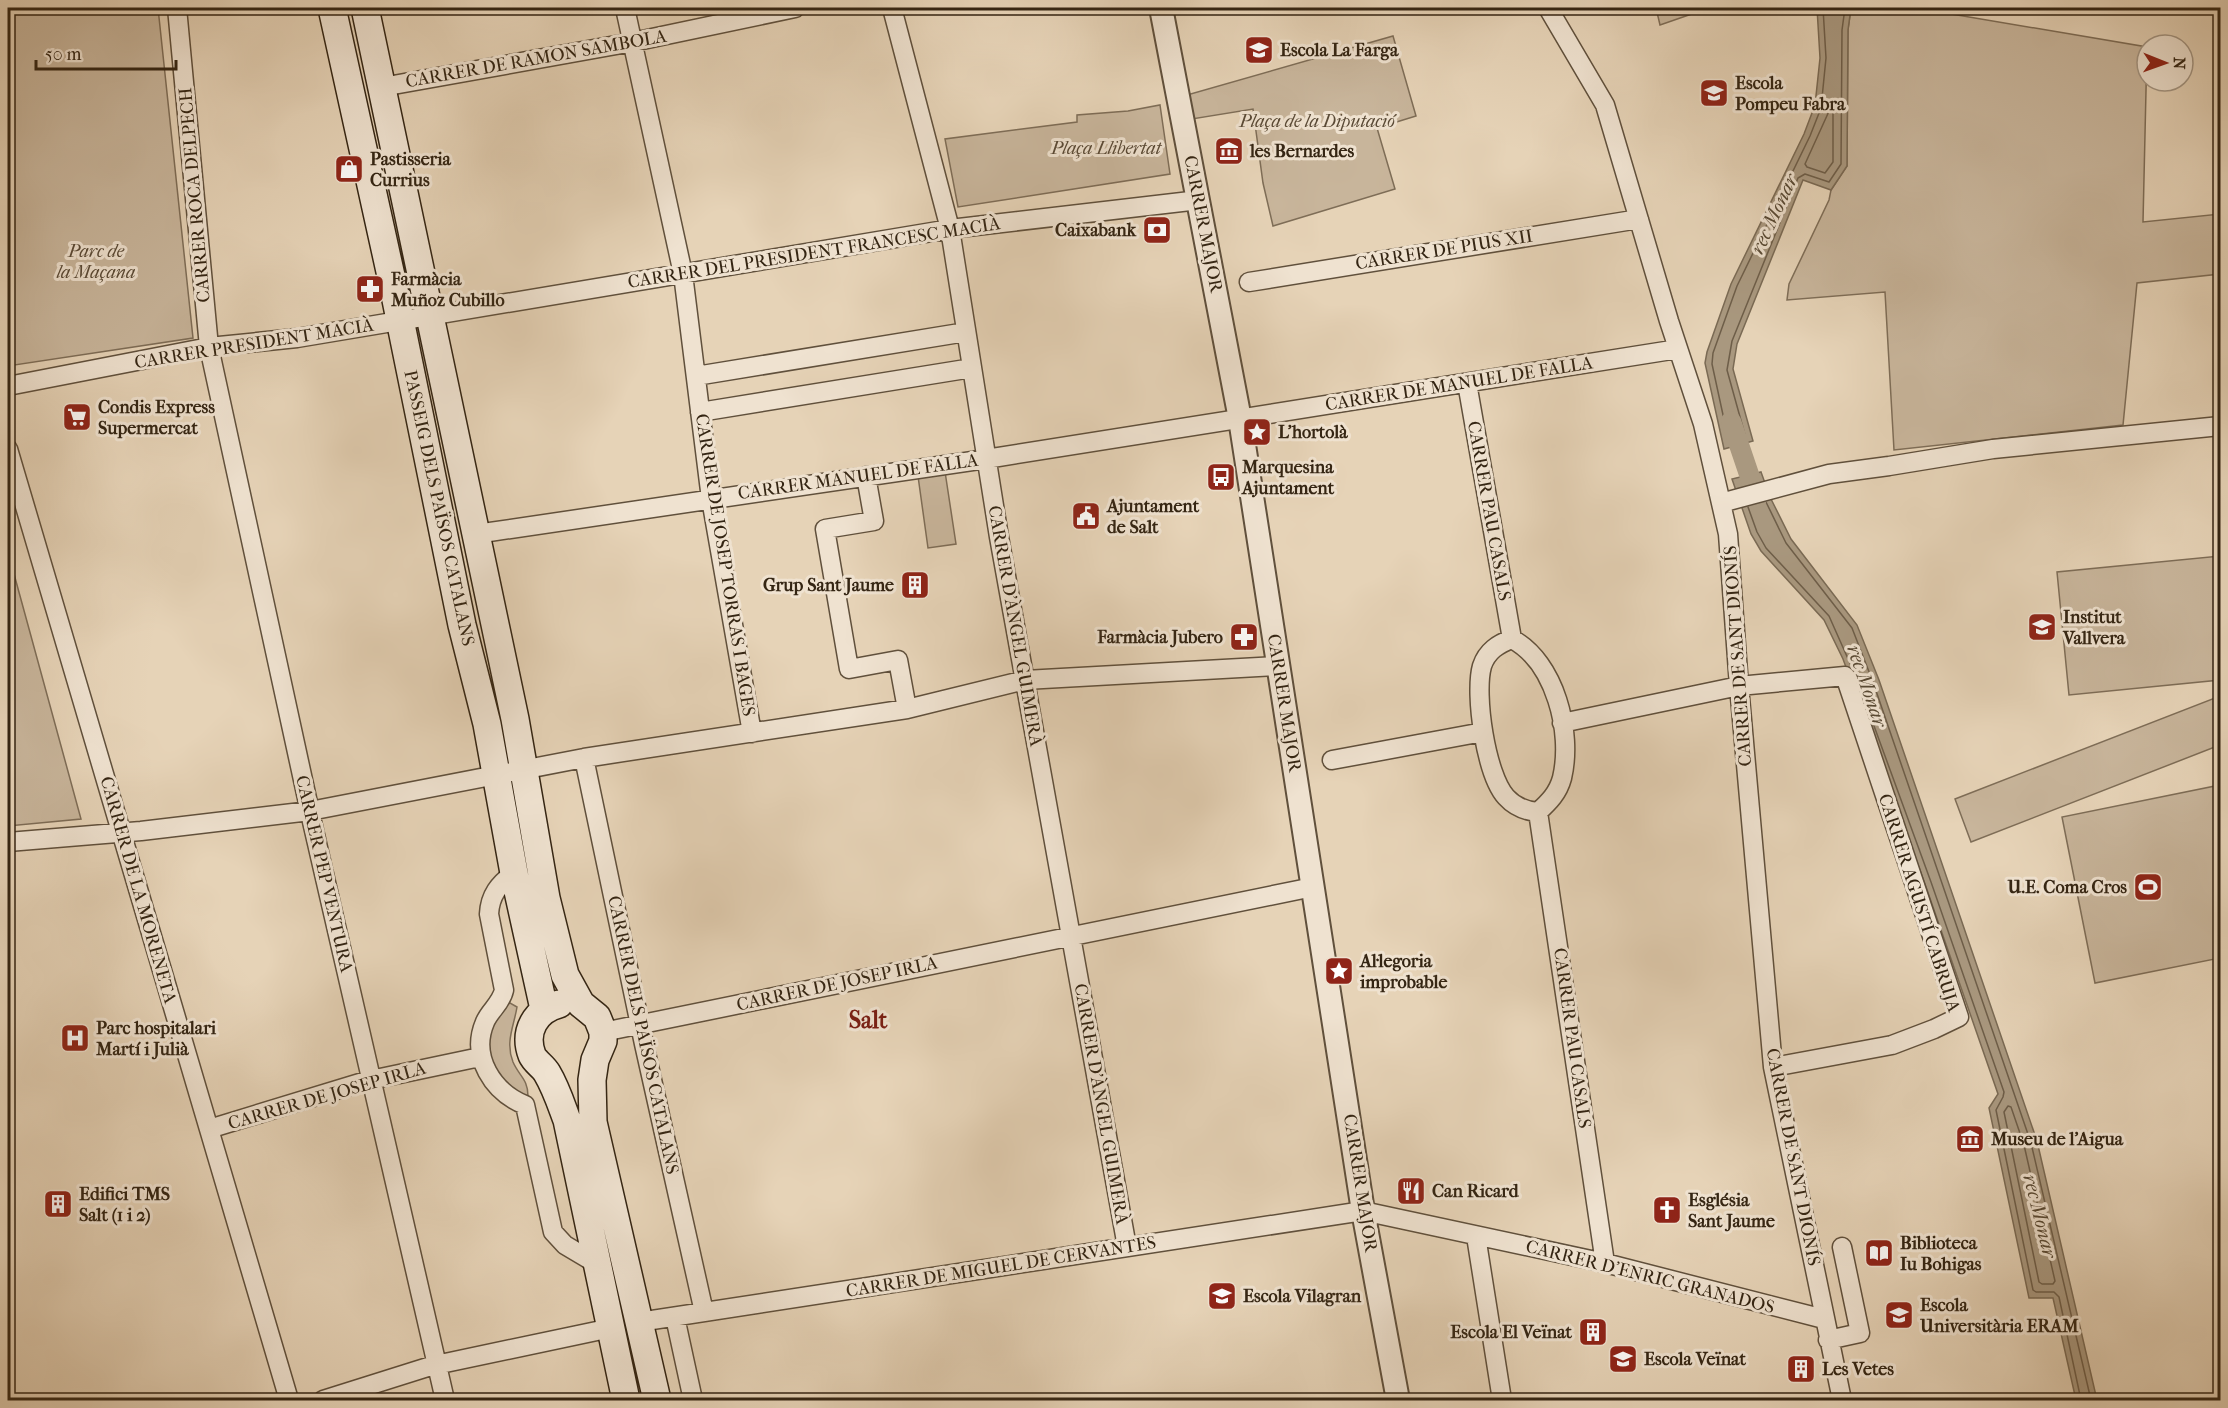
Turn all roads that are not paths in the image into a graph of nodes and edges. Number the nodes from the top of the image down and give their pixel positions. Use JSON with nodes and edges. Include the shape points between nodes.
{"nodes":[{"id":1,"x":177,"y":8,"type":"edge"},
{"id":2,"x":332,"y":8,"type":"edge"},
{"id":3,"x":365,"y":8,"type":"edge"},
{"id":4,"x":625,"y":8,"type":"edge"},
{"id":5,"x":795,"y":8,"type":"edge"},
{"id":6,"x":892,"y":8,"type":"edge"},
{"id":7,"x":1161,"y":8,"type":"edge"},
{"id":8,"x":1548,"y":8,"type":"edge"},
{"id":9,"x":633,"y":42,"type":"junction"},
{"id":10,"x":382,"y":87,"type":"junction"},
{"id":11,"x":1199,"y":200,"type":"junction"},
{"id":12,"x":1639,"y":219,"type":"junction"},
{"id":13,"x":950,"y":229,"type":"junction"},
{"id":14,"x":683,"y":274,"type":"junction"},
{"id":15,"x":1249,"y":282,"type":"dead end"},
{"id":16,"x":430,"y":315,"type":"junction"},
{"id":17,"x":400,"y":321,"type":"junction"},
{"id":18,"x":966,"y":332,"type":"junction"},
{"id":19,"x":209,"y":347,"type":"junction"},
{"id":20,"x":1678,"y":349,"type":"junction"},
{"id":21,"x":972,"y":368,"type":"junction"},
{"id":22,"x":696,"y":376,"type":"junction"},
{"id":23,"x":1467,"y":383,"type":"junction"},
{"id":24,"x":8,"y":386,"type":"edge"},
{"id":25,"x":700,"y":412,"type":"junction"},
{"id":26,"x":1240,"y":419,"type":"junction"},
{"id":27,"x":2220,"y":426,"type":"edge"},
{"id":28,"x":8,"y":449,"type":"edge"},
{"id":29,"x":986,"y":459,"type":"junction"},
{"id":30,"x":866,"y":476,"type":"junction"},
{"id":31,"x":711,"y":499,"type":"junction"},
{"id":32,"x":1727,"y":501,"type":"junction"},
{"id":33,"x":476,"y":534,"type":"junction"},
{"id":34,"x":1512,"y":639,"type":"junction"},
{"id":35,"x":1278,"y":666,"type":"junction"},
{"id":36,"x":1025,"y":680,"type":"junction"},
{"id":37,"x":1739,"y":686,"type":"junction"},
{"id":38,"x":907,"y":709,"type":"junction"},
{"id":39,"x":1562,"y":723,"type":"junction"},
{"id":40,"x":1483,"y":732,"type":"junction"},
{"id":41,"x":752,"y":733,"type":"junction"},
{"id":42,"x":584,"y":758,"type":"junction"},
{"id":43,"x":1332,"y":760,"type":"dead end"},
{"id":44,"x":523,"y":770,"type":"junction"},
{"id":45,"x":496,"y":774,"type":"junction"},
{"id":46,"x":310,"y":811,"type":"junction"},
{"id":47,"x":1538,"y":812,"type":"junction"},
{"id":48,"x":121,"y":832,"type":"junction"},
{"id":49,"x":8,"y":842,"type":"edge"},
{"id":50,"x":514,"y":873,"type":"junction"},
{"id":51,"x":1313,"y":887,"type":"junction"},
{"id":52,"x":1070,"y":936,"type":"junction"},
{"id":53,"x":581,"y":1005,"type":"junction"},
{"id":54,"x":544,"y":1009,"type":"junction"},
{"id":55,"x":640,"y":1025,"type":"junction"},
{"id":56,"x":603,"y":1032,"type":"junction"},
{"id":57,"x":480,"y":1057,"type":"junction"},
{"id":58,"x":595,"y":1060,"type":"junction"},
{"id":59,"x":1773,"y":1067,"type":"junction"},
{"id":60,"x":545,"y":1070,"type":"junction"},
{"id":61,"x":369,"y":1081,"type":"junction"},
{"id":62,"x":209,"y":1129,"type":"junction"},
{"id":63,"x":1363,"y":1210,"type":"junction"},
{"id":64,"x":1476,"y":1236,"type":"junction"},
{"id":65,"x":1127,"y":1247,"type":"junction"},
{"id":66,"x":1842,"y":1247,"type":"dead end"},
{"id":67,"x":1605,"y":1263,"type":"junction"},
{"id":68,"x":597,"y":1264,"type":"junction"},
{"id":69,"x":704,"y":1312,"type":"junction"},
{"id":70,"x":675,"y":1317,"type":"junction"},
{"id":71,"x":639,"y":1322,"type":"junction"},
{"id":72,"x":611,"y":1328,"type":"junction"},
{"id":73,"x":1826,"y":1330,"type":"junction"},
{"id":74,"x":437,"y":1365,"type":"junction"},
{"id":75,"x":289,"y":1401,"type":"edge"},
{"id":76,"x":323,"y":1401,"type":"edge"},
{"id":77,"x":445,"y":1401,"type":"edge"},
{"id":78,"x":627,"y":1401,"type":"edge"},
{"id":79,"x":657,"y":1401,"type":"edge"},
{"id":80,"x":693,"y":1401,"type":"edge"},
{"id":81,"x":1398,"y":1401,"type":"edge"},
{"id":82,"x":1502,"y":1401,"type":"edge"},
{"id":83,"x":1842,"y":1401,"type":"edge"}],
"edges":[{"from":1,"to":19,"type":"street","name":"CARRER ROCA DELPECH"},
{"from":2,"to":17,"type":"main road","name":"PASSEIG DELS PAÏSOS CATALANS"},
{"from":3,"to":10,"type":"main road"},
{"from":4,"to":9,"type":"street","name":"CARRER DE JOSEP TORRAS I BAGES"},
{"from":5,"to":9,"type":"street","name":"CARRER DE RAMON SAMBOLA"},
{"from":6,"to":13,"type":"street","name":"CARRER D'ÀNGEL GUIMERÀ"},
{"from":7,"to":11,"type":"street","name":"CARRER MAJOR"},
{"from":8,"to":12,"type":"street","name":"CARRER DE SANT DIONÍS","via":[[1605,105]]},
{"from":9,"to":10,"type":"street","name":"CARRER DE RAMON SAMBOLA"},
{"from":9,"to":14,"type":"street","name":"CARRER DE JOSEP TORRAS I BAGES"},
{"from":10,"to":16,"type":"main road"},
{"from":11,"to":13,"type":"street","name":"CARRER DEL PRESIDENT FRANCESC MACIÀ"},
{"from":11,"to":26,"type":"street","name":"CARRER MAJOR"},
{"from":12,"to":15,"type":"street","name":"CARRER DE PIUS XII"},
{"from":12,"to":20,"type":"street","name":"CARRER DE SANT DIONÍS"},
{"from":13,"to":14,"type":"street","name":"CARRER DEL PRESIDENT FRANCESC MACIÀ"},
{"from":13,"to":18,"type":"street","name":"CARRER D'ÀNGEL GUIMERÀ"},
{"from":14,"to":16,"type":"street","name":"CARRER DEL PRESIDENT FRANCESC MACIÀ"},
{"from":14,"to":22,"type":"street","name":"CARRER DE JOSEP TORRAS I BAGES"},
{"from":16,"to":17,"type":"street","name":"CARRER PRESIDENT MACIÀ"},
{"from":16,"to":33,"type":"main road"},
{"from":17,"to":19,"type":"street","name":"CARRER PRESIDENT MACIÀ"},
{"from":17,"to":45,"type":"main road","name":"PASSEIG DELS PAÏSOS CATALANS"},
{"from":18,"to":21,"type":"street","name":"CARRER D'ÀNGEL GUIMERÀ"},
{"from":18,"to":22,"type":"street"},
{"from":19,"to":24,"type":"street","name":"CARRER PRESIDENT MACIÀ"},
{"from":19,"to":46,"type":"street","name":"CARRER PEP VENTURA"},
{"from":20,"to":23,"type":"street","name":"CARRER DE MANUEL DE FALLA"},
{"from":20,"to":32,"type":"street","name":"CARRER DE SANT DIONÍS"},
{"from":21,"to":25,"type":"street"},
{"from":21,"to":29,"type":"street","name":"CARRER D'ÀNGEL GUIMERÀ"},
{"from":22,"to":25,"type":"street","name":"CARRER DE JOSEP TORRAS I BAGES"},
{"from":23,"to":26,"type":"street","name":"CARRER DE MANUEL DE FALLA"},
{"from":23,"to":34,"type":"street","name":"CARRER PAU CASALS"},
{"from":25,"to":31,"type":"street","name":"CARRER DE JOSEP TORRAS I BAGES"},
{"from":26,"to":29,"type":"street","name":"CARRER MANUEL DE FALLA"},
{"from":26,"to":35,"type":"street","name":"CARRER MAJOR"},
{"from":27,"to":32,"type":"street","via":[[1993,449],[1829,474]]},
{"from":28,"to":48,"type":"street","name":"CARRER DE LA MORENETA"},
{"from":29,"to":30,"type":"street","name":"CARRER MANUEL DE FALLA"},
{"from":29,"to":36,"type":"street","name":"CARRER D'ÀNGEL GUIMERÀ"},
{"from":30,"to":31,"type":"street","name":"CARRER MANUEL DE FALLA"},
{"from":30,"to":38,"type":"street","via":[[874,521],[825,529],[849,669],[898,660]]},
{"from":31,"to":33,"type":"street","name":"CARRER MANUEL DE FALLA"},
{"from":31,"to":41,"type":"street","name":"CARRER DE JOSEP TORRAS I BAGES"},
{"from":32,"to":37,"type":"street","name":"CARRER DE SANT DIONÍS"},
{"from":33,"to":44,"type":"main road"},
{"from":34,"to":39,"type":"street","via":[[1526,646],[1546,672]]},
{"from":34,"to":40,"type":"street","via":[[1498,644],[1482,666]]},
{"from":35,"to":36,"type":"street"},
{"from":35,"to":51,"type":"street","name":"CARRER MAJOR"},
{"from":36,"to":38,"type":"street"},
{"from":36,"to":52,"type":"street","name":"CARRER D'ÀNGEL GUIMERÀ"},
{"from":37,"to":39,"type":"street"},
{"from":37,"to":59,"type":"street","name":"CARRER DE SANT DIONÍS"},
{"from":37,"to":59,"type":"street","name":"CARRER AGUSTÍ CABRUJA","via":[[1845,676],[1959,1017],[1892,1045]]},
{"from":38,"to":41,"type":"street"},
{"from":39,"to":47,"type":"street","via":[[1562,779],[1552,799]]},
{"from":40,"to":43,"type":"street"},
{"from":40,"to":47,"type":"street","via":[[1488,759],[1503,795],[1519,808]]},
{"from":41,"to":42,"type":"street"},
{"from":42,"to":44,"type":"street"},
{"from":42,"to":55,"type":"street","name":"CARRER DELS PAÏSOS CATALANS"},
{"from":44,"to":45,"type":"street"},
{"from":44,"to":53,"type":"main road","via":[[561,962]]},
{"from":45,"to":46,"type":"street"},
{"from":45,"to":50,"type":"main road","name":"PASSEIG DELS PAÏSOS CATALANS"},
{"from":46,"to":48,"type":"street"},
{"from":46,"to":61,"type":"street","name":"CARRER PEP VENTURA"},
{"from":47,"to":67,"type":"street","name":"CARRER PAU CASALS"},
{"from":48,"to":49,"type":"street"},
{"from":48,"to":62,"type":"street","name":"CARRER DE LA MORENETA"},
{"from":50,"to":54,"type":"main road","name":"PASSEIG DELS PAÏSOS CATALANS"},
{"from":50,"to":57,"type":"street","via":[[502,882],[489,904],[504,990],[486,1021]]},
{"from":51,"to":52,"type":"street","name":"CARRER DE JOSEP IRLA"},
{"from":51,"to":63,"type":"street","name":"CARRER MAJOR"},
{"from":52,"to":55,"type":"street","name":"CARRER DE JOSEP IRLA"},
{"from":52,"to":65,"type":"street","name":"CARRER D'ÀNGEL GUIMERÀ"},
{"from":53,"to":54,"type":"main road","via":[[566,1003]]},
{"from":53,"to":56,"type":"main road","via":[[597,1017]]},
{"from":54,"to":60,"type":"main road","via":[[533,1025],[530,1041],[533,1057]]},
{"from":55,"to":56,"type":"street","name":"CARRER DE JOSEP IRLA"},
{"from":55,"to":69,"type":"street","name":"CARRER DELS PAÏSOS CATALANS"},
{"from":56,"to":58,"type":"main road"},
{"from":57,"to":61,"type":"street","name":"CARRER DE JOSEP IRLA"},
{"from":57,"to":68,"type":"street","via":[[496,1085],[525,1105],[553,1232],[565,1245]]},
{"from":58,"to":60,"type":"main road","via":[[574,1071]]},
{"from":58,"to":71,"type":"main road","via":[[593,1122]]},
{"from":59,"to":73,"type":"street","name":"CARRER DE SANT DIONÍS"},
{"from":60,"to":68,"type":"main road","via":[[563,1105]]},
{"from":61,"to":62,"type":"street","name":"CARRER DE JOSEP IRLA"},
{"from":61,"to":74,"type":"street","name":"CARRER PEP VENTURA"},
{"from":62,"to":75,"type":"street","name":"CARRER DE LA MORENETA"},
{"from":63,"to":64,"type":"street","name":"CARRER D'ENRIC GRANADOS"},
{"from":63,"to":65,"type":"street","name":"CARRER DE MIGUEL DE CERVANTES"},
{"from":63,"to":81,"type":"street","name":"CARRER MAJOR"},
{"from":64,"to":67,"type":"street","name":"CARRER D'ENRIC GRANADOS"},
{"from":64,"to":82,"type":"street"},
{"from":65,"to":69,"type":"street","name":"CARRER DE MIGUEL DE CERVANTES"},
{"from":66,"to":73,"type":"street","via":[[1860,1333]]},
{"from":67,"to":73,"type":"street","name":"CARRER D'ENRIC GRANADOS"},
{"from":68,"to":72,"type":"main road"},
{"from":69,"to":70,"type":"street","name":"CARRER DE MIGUEL DE CERVANTES"},
{"from":70,"to":71,"type":"street","name":"CARRER DE MIGUEL DE CERVANTES"},
{"from":70,"to":80,"type":"street"},
{"from":71,"to":79,"type":"main road"},
{"from":72,"to":74,"type":"street"},
{"from":72,"to":78,"type":"main road"},
{"from":73,"to":83,"type":"street","name":"CARRER DE SANT DIONÍS"},
{"from":74,"to":76,"type":"street"},
{"from":74,"to":77,"type":"street","name":"CARRER PEP VENTURA"}]}
